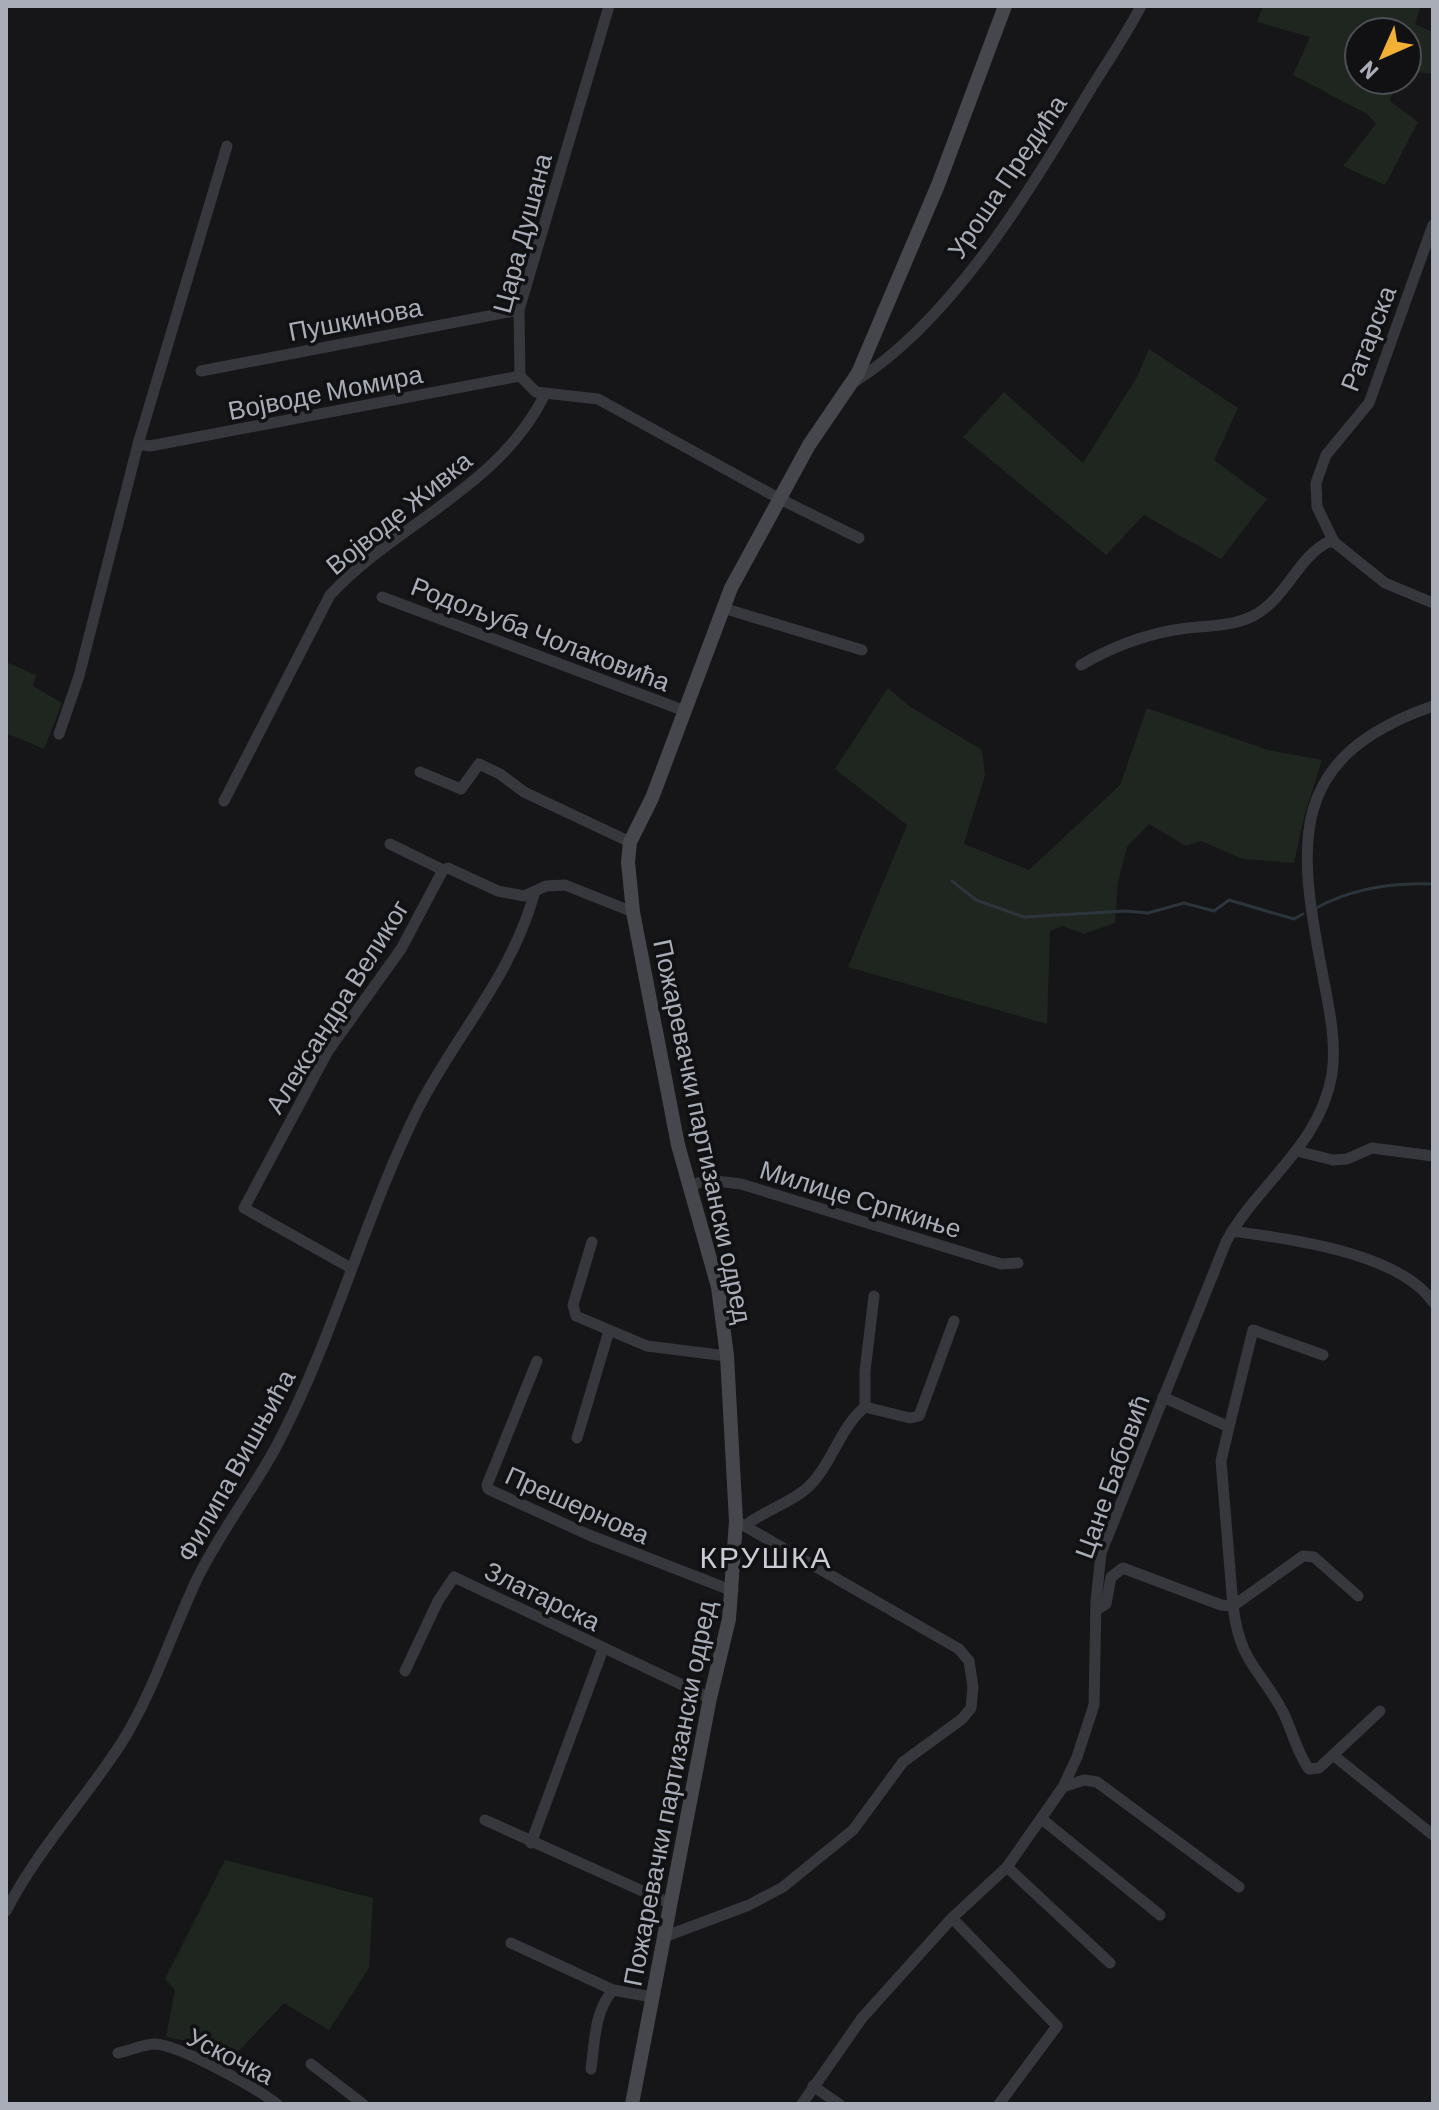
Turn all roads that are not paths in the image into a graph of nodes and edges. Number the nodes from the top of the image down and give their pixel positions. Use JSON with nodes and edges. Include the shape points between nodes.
{"nodes":[{"id":1,"x":609,"y":6,"type":"edge"},
{"id":2,"x":1005,"y":6,"type":"edge"},
{"id":3,"x":1141,"y":6,"type":"edge"},
{"id":4,"x":227,"y":146,"type":"dead end"},
{"id":5,"x":1433,"y":225,"type":"edge"},
{"id":6,"x":519,"y":310,"type":"junction"},
{"id":7,"x":201,"y":371,"type":"dead end"},
{"id":8,"x":520,"y":376,"type":"junction"},
{"id":9,"x":850,"y":385,"type":"junction"},
{"id":10,"x":545,"y":394,"type":"junction"},
{"id":11,"x":138,"y":444,"type":"junction"},
{"id":12,"x":780,"y":499,"type":"junction"},
{"id":13,"x":859,"y":538,"type":"dead end"},
{"id":14,"x":1334,"y":542,"type":"junction"},
{"id":15,"x":382,"y":597,"type":"dead end"},
{"id":16,"x":1433,"y":603,"type":"edge"},
{"id":17,"x":723,"y":608,"type":"junction"},
{"id":18,"x":862,"y":650,"type":"dead end"},
{"id":19,"x":1081,"y":665,"type":"dead end"},
{"id":20,"x":1433,"y":706,"type":"edge"},
{"id":21,"x":685,"y":711,"type":"junction"},
{"id":22,"x":59,"y":734,"type":"dead end"},
{"id":23,"x":420,"y":772,"type":"dead end"},
{"id":24,"x":224,"y":801,"type":"dead end"},
{"id":25,"x":630,"y":842,"type":"junction"},
{"id":26,"x":390,"y":844,"type":"dead end"},
{"id":27,"x":443,"y":870,"type":"junction"},
{"id":28,"x":534,"y":895,"type":"junction"},
{"id":29,"x":633,"y":912,"type":"junction"},
{"id":30,"x":1297,"y":1151,"type":"junction"},
{"id":31,"x":1433,"y":1156,"type":"edge"},
{"id":32,"x":689,"y":1186,"type":"junction"},
{"id":33,"x":1232,"y":1231,"type":"junction"},
{"id":34,"x":592,"y":1242,"type":"dead end"},
{"id":35,"x":1018,"y":1263,"type":"dead end"},
{"id":36,"x":351,"y":1268,"type":"junction"},
{"id":37,"x":874,"y":1296,"type":"dead end"},
{"id":38,"x":1433,"y":1302,"type":"edge"},
{"id":39,"x":954,"y":1321,"type":"dead end"},
{"id":40,"x":609,"y":1331,"type":"junction"},
{"id":41,"x":1323,"y":1355,"type":"dead end"},
{"id":42,"x":727,"y":1356,"type":"junction"},
{"id":43,"x":537,"y":1361,"type":"dead end"},
{"id":44,"x":1163,"y":1397,"type":"junction"},
{"id":45,"x":865,"y":1407,"type":"junction"},
{"id":46,"x":1229,"y":1427,"type":"junction"},
{"id":47,"x":577,"y":1438,"type":"dead end"},
{"id":48,"x":741,"y":1523,"type":"junction"},
{"id":49,"x":733,"y":1591,"type":"junction"},
{"id":50,"x":1358,"y":1596,"type":"dead end"},
{"id":51,"x":1233,"y":1606,"type":"junction"},
{"id":52,"x":1096,"y":1610,"type":"junction"},
{"id":53,"x":603,"y":1649,"type":"junction"},
{"id":54,"x":405,"y":1671,"type":"dead end"},
{"id":55,"x":710,"y":1698,"type":"junction"},
{"id":56,"x":1380,"y":1711,"type":"dead end"},
{"id":57,"x":1333,"y":1755,"type":"junction"},
{"id":58,"x":1063,"y":1787,"type":"junction"},
{"id":59,"x":485,"y":1820,"type":"dead end"},
{"id":60,"x":1043,"y":1820,"type":"junction"},
{"id":61,"x":1433,"y":1835,"type":"edge"},
{"id":62,"x":531,"y":1843,"type":"junction"},
{"id":63,"x":1007,"y":1867,"type":"junction"},
{"id":64,"x":1239,"y":1887,"type":"dead end"},
{"id":65,"x":669,"y":1903,"type":"junction"},
{"id":66,"x":6,"y":1911,"type":"edge"},
{"id":67,"x":1160,"y":1915,"type":"dead end"},
{"id":68,"x":952,"y":1918,"type":"junction"},
{"id":69,"x":663,"y":1934,"type":"junction"},
{"id":70,"x":511,"y":1943,"type":"dead end"},
{"id":71,"x":1110,"y":1963,"type":"dead end"},
{"id":72,"x":613,"y":1990,"type":"junction"},
{"id":73,"x":652,"y":1997,"type":"junction"},
{"id":74,"x":118,"y":2053,"type":"dead end"},
{"id":75,"x":311,"y":2064,"type":"dead end"},
{"id":76,"x":591,"y":2069,"type":"dead end"},
{"id":77,"x":813,"y":2086,"type":"junction"},
{"id":78,"x":277,"y":2104,"type":"edge"},
{"id":79,"x":363,"y":2104,"type":"edge"},
{"id":80,"x":632,"y":2104,"type":"edge"},
{"id":81,"x":802,"y":2104,"type":"edge"},
{"id":82,"x":839,"y":2104,"type":"edge"},
{"id":83,"x":999,"y":2104,"type":"edge"}],
"edges":[{"from":1,"to":6,"type":"street","name":"Цара Душана"},
{"from":2,"to":9,"type":"street","name":"Пожаревачки партизански одред","via":[[938,185]]},
{"from":3,"to":9,"type":"street","name":"Уроша Предића","via":[[992,243],[888,361]]},
{"from":4,"to":11,"type":"street"},
{"from":5,"to":14,"type":"street","name":"Ратарска","via":[[1369,403],[1326,455],[1316,483],[1317,507]]},
{"from":6,"to":7,"type":"street","name":"Пушкинова"},
{"from":6,"to":8,"type":"street","name":"Цара Душана"},
{"from":8,"to":10,"type":"street"},
{"from":8,"to":11,"type":"street","name":"Војводе Момира","via":[[257,427]]},
{"from":9,"to":12,"type":"street","name":"Пожаревачки партизански одред"},
{"from":10,"to":12,"type":"street","via":[[598,399]]},
{"from":10,"to":24,"type":"street","name":"Војводе Живка","via":[[519,436],[491,465],[330,595]]},
{"from":11,"to":22,"type":"street","via":[[79,676]]},
{"from":12,"to":13,"type":"street"},
{"from":12,"to":17,"type":"street","name":"Пожаревачки партизански одред"},
{"from":14,"to":16,"type":"street","via":[[1385,583]]},
{"from":14,"to":19,"type":"street","via":[[1315,551],[1256,614],[1141,638]]},
{"from":15,"to":21,"type":"street","name":"Родољуба Чолаковића"},
{"from":17,"to":18,"type":"street"},
{"from":17,"to":21,"type":"street","name":"Пожаревачки партизански одред"},
{"from":20,"to":30,"type":"street","name":"Цане Бабовић","via":[[1360,742],[1318,794],[1305,841],[1309,906],[1330,1014],[1332,1072],[1316,1122]]},
{"from":21,"to":25,"type":"street","name":"Пожаревачки партизански одред"},
{"from":23,"to":25,"type":"street","via":[[461,789],[479,764],[524,792]]},
{"from":25,"to":29,"type":"street","name":"Пожаревачки партизански одред"},
{"from":26,"to":27,"type":"street"},
{"from":27,"to":28,"type":"street","via":[[498,891]]},
{"from":27,"to":36,"type":"street","name":"Александра Великог","via":[[401,949],[328,1051],[244,1208]]},
{"from":28,"to":29,"type":"street","via":[[546,886],[565,885]]},
{"from":28,"to":36,"type":"street","name":"Филипа Вишњића","via":[[504,972],[420,1106]]},
{"from":29,"to":32,"type":"street","name":"Пожаревачки партизански одред"},
{"from":30,"to":31,"type":"street","via":[[1333,1160],[1372,1148]]},
{"from":30,"to":33,"type":"street","name":"Цане Бабовић"},
{"from":32,"to":35,"type":"street","name":"Милице Српкиње","via":[[708,1180],[741,1184],[1001,1264]]},
{"from":32,"to":42,"type":"street","name":"Пожаревачки партизански одред","via":[[718,1287]]},
{"from":33,"to":38,"type":"street","via":[[1335,1248],[1403,1276]]},
{"from":33,"to":44,"type":"street","name":"Цане Бабовић"},
{"from":34,"to":40,"type":"street","via":[[573,1312]]},
{"from":36,"to":66,"type":"street","name":"Филипа Вишњића","via":[[313,1368],[275,1447],[216,1542],[124,1738]]},
{"from":37,"to":45,"type":"street"},
{"from":39,"to":45,"type":"street","via":[[919,1416]]},
{"from":40,"to":42,"type":"street","via":[[658,1349]]},
{"from":40,"to":47,"type":"street"},
{"from":41,"to":46,"type":"street","via":[[1253,1330]]},
{"from":42,"to":48,"type":"street","name":"Пожаревачки партизански одред"},
{"from":43,"to":49,"type":"street","name":"Прешернова","via":[[488,1489]]},
{"from":44,"to":46,"type":"street"},
{"from":44,"to":52,"type":"street","name":"Цане Бабовић","via":[[1101,1553]]},
{"from":45,"to":48,"type":"street","via":[[805,1489]]},
{"from":46,"to":51,"type":"street","via":[[1221,1461]]},
{"from":48,"to":49,"type":"street","name":"Пожаревачки партизански одред"},
{"from":48,"to":69,"type":"street","via":[[959,1649],[969,1661],[973,1699],[962,1719],[903,1762],[853,1830],[806,1871],[749,1905]]},
{"from":49,"to":55,"type":"street","name":"Пожаревачки партизански одред"},
{"from":50,"to":51,"type":"street","via":[[1314,1557],[1306,1556]]},
{"from":51,"to":52,"type":"street","via":[[1123,1568],[1111,1577],[1106,1604]]},
{"from":51,"to":57,"type":"street","via":[[1245,1656],[1281,1709],[1307,1767],[1317,1770]]},
{"from":52,"to":58,"type":"street","name":"Цане Бабовић","via":[[1094,1705]]},
{"from":53,"to":54,"type":"street","name":"Златарска","via":[[454,1577]]},
{"from":53,"to":55,"type":"street","name":"Златарска"},
{"from":53,"to":62,"type":"street"},
{"from":55,"to":65,"type":"street","name":"Пожаревачки партизански одред"},
{"from":56,"to":57,"type":"street"},
{"from":57,"to":61,"type":"street"},
{"from":58,"to":60,"type":"street","name":"Цане Бабовић"},
{"from":58,"to":64,"type":"street","via":[[1097,1782]]},
{"from":59,"to":62,"type":"street"},
{"from":60,"to":63,"type":"street","name":"Цане Бабовић"},
{"from":60,"to":67,"type":"street"},
{"from":62,"to":65,"type":"street"},
{"from":63,"to":68,"type":"street","name":"Цане Бабовић"},
{"from":63,"to":71,"type":"street"},
{"from":65,"to":69,"type":"street","name":"Пожаревачки партизански одред"},
{"from":68,"to":77,"type":"street","name":"Цане Бабовић","via":[[862,2018]]},
{"from":68,"to":83,"type":"street","via":[[1057,2026]]},
{"from":69,"to":73,"type":"street","name":"Пожаревачки партизански одред"},
{"from":70,"to":72,"type":"street"},
{"from":72,"to":73,"type":"street"},
{"from":72,"to":76,"type":"street","via":[[600,2011]]},
{"from":73,"to":80,"type":"street","name":"Пожаревачки партизански одред"},
{"from":74,"to":78,"type":"street","name":"Ускочка","via":[[155,2044],[173,2049]]},
{"from":75,"to":79,"type":"street"},
{"from":77,"to":81,"type":"street","name":"Цане Бабовић"},
{"from":77,"to":82,"type":"street"}]}
